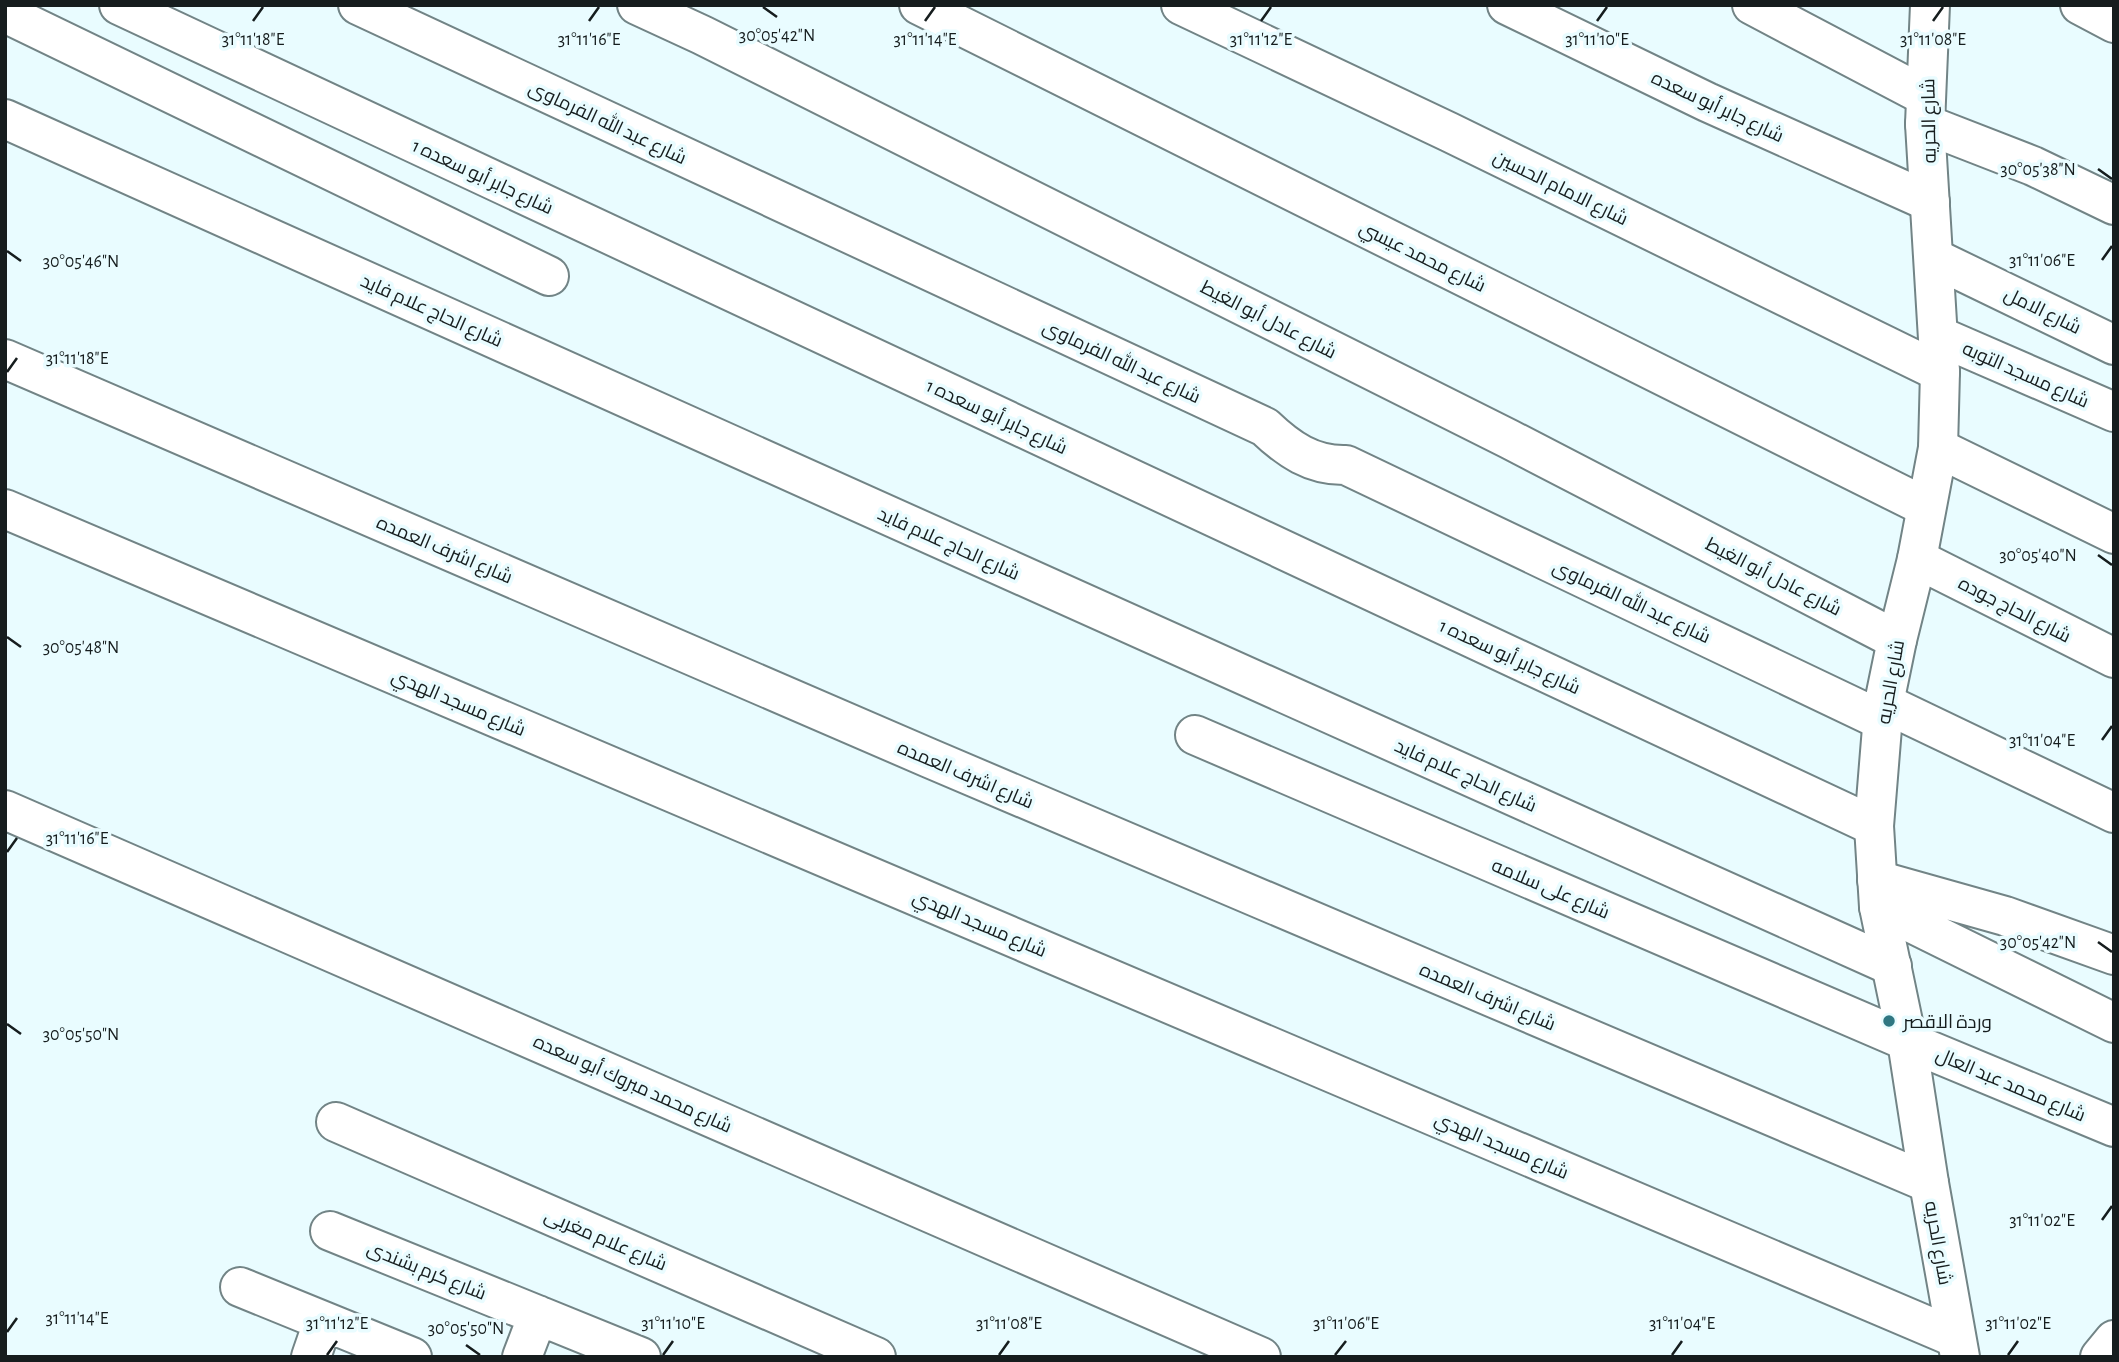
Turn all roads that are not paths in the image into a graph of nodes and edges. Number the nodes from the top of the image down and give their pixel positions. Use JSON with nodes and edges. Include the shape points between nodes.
{"nodes":[{"id":1,"x":119,"y":5,"type":"edge"},
{"id":2,"x":358,"y":5,"type":"edge"},
{"id":3,"x":637,"y":5,"type":"edge"},
{"id":4,"x":919,"y":5,"type":"edge"},
{"id":5,"x":1181,"y":5,"type":"edge"},
{"id":6,"x":1507,"y":5,"type":"edge"},
{"id":7,"x":1752,"y":5,"type":"edge"},
{"id":8,"x":1930,"y":5,"type":"edge"},
{"id":9,"x":2080,"y":5,"type":"edge"},
{"id":10,"x":5,"y":13,"type":"edge"},
{"id":11,"x":2114,"y":23,"type":"edge"},
{"id":12,"x":1925,"y":110,"type":"junction"},
{"id":13,"x":5,"y":119,"type":"edge"},
{"id":14,"x":1930,"y":202,"type":"junction"},
{"id":15,"x":2114,"y":205,"type":"edge"},
{"id":16,"x":1934,"y":258,"type":"junction"},
{"id":17,"x":549,"y":276,"type":"dead end"},
{"id":18,"x":2114,"y":345,"type":"edge"},
{"id":19,"x":1939,"y":354,"type":"junction"},
{"id":20,"x":5,"y":359,"type":"edge"},
{"id":21,"x":2114,"y":412,"type":"edge"},
{"id":22,"x":1938,"y":448,"type":"junction"},
{"id":23,"x":1926,"y":507,"type":"junction"},
{"id":24,"x":5,"y":509,"type":"edge"},
{"id":25,"x":2114,"y":534,"type":"edge"},
{"id":26,"x":1917,"y":559,"type":"junction"},
{"id":27,"x":1897,"y":640,"type":"junction"},
{"id":28,"x":2114,"y":658,"type":"edge"},
{"id":29,"x":1883,"y":711,"type":"junction"},
{"id":30,"x":1195,"y":735,"type":"dead end"},
{"id":31,"x":5,"y":810,"type":"edge"},
{"id":32,"x":2114,"y":813,"type":"edge"},
{"id":33,"x":1874,"y":826,"type":"junction"},
{"id":34,"x":1878,"y":894,"type":"junction"},
{"id":35,"x":2114,"y":955,"type":"edge"},
{"id":36,"x":1892,"y":966,"type":"junction"},
{"id":37,"x":2114,"y":1023,"type":"edge"},
{"id":38,"x":1908,"y":1041,"type":"junction"},
{"id":39,"x":336,"y":1122,"type":"dead end"},
{"id":40,"x":2114,"y":1127,"type":"edge"},
{"id":41,"x":1929,"y":1183,"type":"junction"},
{"id":42,"x":330,"y":1231,"type":"dead end"},
{"id":43,"x":240,"y":1287,"type":"dead end"},
{"id":44,"x":538,"y":1315,"type":"junction"},
{"id":45,"x":317,"y":1340,"type":"edge"},
{"id":46,"x":2114,"y":1340,"type":"edge"},
{"id":47,"x":588,"y":1347,"type":"edge"},
{"id":48,"x":1958,"y":1348,"type":"edge"},
{"id":49,"x":412,"y":1357,"type":"edge"},
{"id":50,"x":522,"y":1357,"type":"edge"},
{"id":51,"x":641,"y":1357,"type":"edge"},
{"id":52,"x":876,"y":1357,"type":"edge"},
{"id":53,"x":1261,"y":1357,"type":"edge"},
{"id":54,"x":2100,"y":1357,"type":"edge"}],
"edges":[{"from":1,"to":33,"type":"street","name":"شارع جابر أبو سعده 1"},
{"from":2,"to":29,"type":"street","name":"شارع عبد الله الفرماوى","via":[[1265,426],[1301,455],[1322,463],[1346,464]]},
{"from":3,"to":27,"type":"street","name":"شارع عادل أبو الغيط","via":[[1496,433]]},
{"from":4,"to":23,"type":"street","name":"شارع محمد عيسي"},
{"from":5,"to":19,"type":"street","name":"شارع الامام الحسين"},
{"from":6,"to":14,"type":"street","name":"شارع جابر أبو سعده"},
{"from":7,"to":12,"type":"street"},
{"from":8,"to":12,"type":"street","name":"شارع الحريه"},
{"from":9,"to":11,"type":"street"},
{"from":10,"to":17,"type":"street"},
{"from":12,"to":14,"type":"street","name":"شارع الحريه"},
{"from":12,"to":15,"type":"street"},
{"from":13,"to":36,"type":"street","name":"شارع الحاج علام فايد"},
{"from":14,"to":16,"type":"street","name":"شارع الحريه"},
{"from":16,"to":18,"type":"street","name":"شارع الامل"},
{"from":16,"to":19,"type":"street","name":"شارع الحريه"},
{"from":19,"to":21,"type":"street","name":"شارع مسجد التوبه"},
{"from":19,"to":22,"type":"street","name":"شارع الحريه"},
{"from":20,"to":41,"type":"street","name":"شارع اشرف العمده"},
{"from":22,"to":23,"type":"street","name":"شارع الحريه"},
{"from":22,"to":25,"type":"street"},
{"from":23,"to":26,"type":"street","name":"شارع الحريه"},
{"from":24,"to":48,"type":"street","name":"شارع مسجد الهدي"},
{"from":26,"to":27,"type":"street","name":"شارع الحريه"},
{"from":26,"to":28,"type":"street","name":"شارع الحاج جوده"},
{"from":27,"to":29,"type":"street","name":"شارع الحريه"},
{"from":29,"to":32,"type":"street","name":"شارع عبد الله الفرماوى"},
{"from":29,"to":33,"type":"street","name":"شارع الحريه"},
{"from":30,"to":38,"type":"street","name":"شارع على سلامه"},
{"from":31,"to":53,"type":"street","name":"شارع محمد مبروك أبو سعده"},
{"from":33,"to":34,"type":"street","name":"شارع الحريه"},
{"from":34,"to":35,"type":"street","via":[[2005,916]]},
{"from":34,"to":36,"type":"street","name":"شارع الحريه"},
{"from":34,"to":37,"type":"street"},
{"from":36,"to":38,"type":"street","name":"شارع الحريه"},
{"from":38,"to":40,"type":"street","name":"شارع محمد عبد العال"},
{"from":38,"to":41,"type":"street","name":"شارع الحريه"},
{"from":39,"to":52,"type":"street","name":"شارع علام مغربى"},
{"from":41,"to":48,"type":"street","name":"شارع الحريه"},
{"from":42,"to":44,"type":"street","name":"شارع كرم بشندى"},
{"from":43,"to":45,"type":"street"},
{"from":44,"to":47,"type":"street","name":"شارع كرم بشندى"},
{"from":44,"to":50,"type":"street"},
{"from":45,"to":49,"type":"street"},
{"from":46,"to":54,"type":"street"},
{"from":47,"to":51,"type":"street","name":"شارع كرم بشندى"}]}
